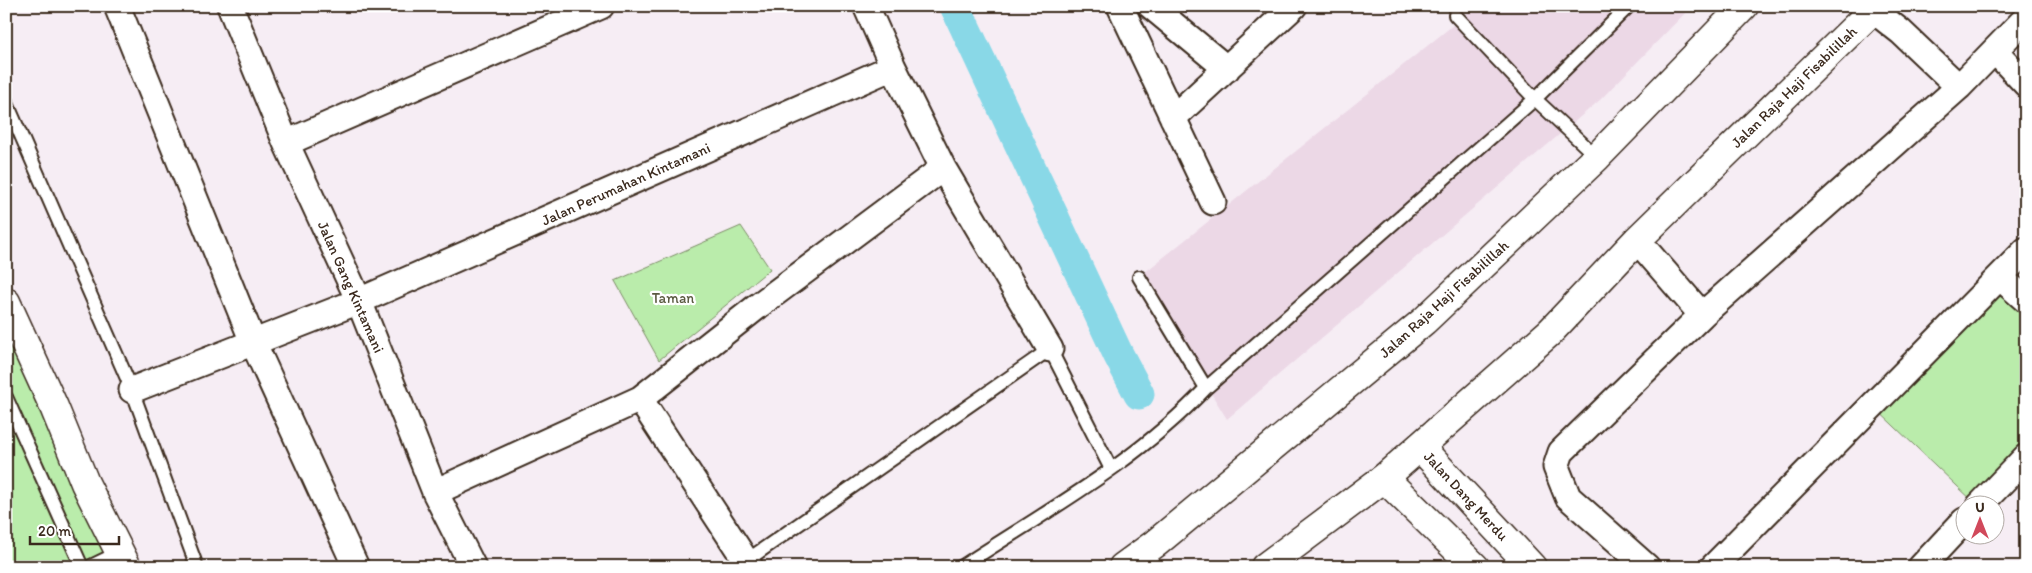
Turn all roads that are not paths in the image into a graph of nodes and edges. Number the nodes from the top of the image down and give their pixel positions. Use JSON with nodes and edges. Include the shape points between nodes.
{"nodes":[{"id":1,"x":117,"y":6,"type":"edge"},
{"id":2,"x":230,"y":6,"type":"edge"},
{"id":3,"x":601,"y":6,"type":"edge"},
{"id":4,"x":866,"y":6,"type":"edge"},
{"id":5,"x":1120,"y":6,"type":"edge"},
{"id":6,"x":1151,"y":6,"type":"edge"},
{"id":7,"x":1294,"y":6,"type":"edge"},
{"id":8,"x":1629,"y":6,"type":"edge"},
{"id":9,"x":1744,"y":6,"type":"edge"},
{"id":10,"x":1875,"y":8,"type":"edge"},
{"id":11,"x":1455,"y":15,"type":"dead end"},
{"id":12,"x":2026,"y":18,"type":"edge"},
{"id":13,"x":1995,"y":51,"type":"junction"},
{"id":14,"x":893,"y":67,"type":"junction"},
{"id":15,"x":1227,"y":69,"type":"junction"},
{"id":16,"x":2026,"y":84,"type":"edge"},
{"id":17,"x":1960,"y":87,"type":"junction"},
{"id":18,"x":1535,"y":99,"type":"junction"},
{"id":19,"x":6,"y":100,"type":"edge"},
{"id":20,"x":1173,"y":118,"type":"junction"},
{"id":21,"x":286,"y":143,"type":"junction"},
{"id":22,"x":1597,"y":157,"type":"junction"},
{"id":23,"x":943,"y":168,"type":"junction"},
{"id":24,"x":1212,"y":202,"type":"dead end"},
{"id":25,"x":1637,"y":240,"type":"junction"},
{"id":26,"x":2026,"y":250,"type":"edge"},
{"id":27,"x":1139,"y":277,"type":"dead end"},
{"id":28,"x":2001,"y":278,"type":"junction"},
{"id":29,"x":2026,"y":300,"type":"edge"},
{"id":30,"x":359,"y":301,"type":"junction"},
{"id":31,"x":6,"y":302,"type":"edge"},
{"id":32,"x":1702,"y":315,"type":"junction"},
{"id":33,"x":253,"y":342,"type":"junction"},
{"id":34,"x":1050,"y":349,"type":"junction"},
{"id":35,"x":1206,"y":388,"type":"junction"},
{"id":36,"x":132,"y":390,"type":"junction"},
{"id":37,"x":6,"y":397,"type":"edge"},
{"id":38,"x":640,"y":399,"type":"junction"},
{"id":39,"x":1420,"y":447,"type":"junction"},
{"id":40,"x":2026,"y":457,"type":"edge"},
{"id":41,"x":1111,"y":469,"type":"junction"},
{"id":42,"x":1384,"y":478,"type":"junction"},
{"id":43,"x":435,"y":492,"type":"junction"},
{"id":44,"x":1989,"y":496,"type":"edge"},
{"id":45,"x":1954,"y":532,"type":"edge"},
{"id":46,"x":123,"y":559,"type":"edge"},
{"id":47,"x":743,"y":565,"type":"edge"},
{"id":48,"x":1531,"y":566,"type":"edge"},
{"id":49,"x":82,"y":567,"type":"edge"},
{"id":50,"x":90,"y":567,"type":"edge"},
{"id":51,"x":197,"y":567,"type":"edge"},
{"id":52,"x":356,"y":567,"type":"edge"},
{"id":53,"x":473,"y":567,"type":"edge"},
{"id":54,"x":961,"y":567,"type":"edge"},
{"id":55,"x":1123,"y":567,"type":"edge"},
{"id":56,"x":1265,"y":567,"type":"edge"},
{"id":57,"x":1475,"y":567,"type":"edge"},
{"id":58,"x":1503,"y":567,"type":"edge"},
{"id":59,"x":1647,"y":567,"type":"edge"},
{"id":60,"x":1713,"y":567,"type":"edge"},
{"id":61,"x":1921,"y":567,"type":"edge"}],
"edges":[{"from":1,"to":33,"type":"street"},
{"from":2,"to":21,"type":"street","name":"Jalan Gang Kintamani"},
{"from":3,"to":21,"type":"street"},
{"from":4,"to":14,"type":"street"},
{"from":5,"to":20,"type":"street"},
{"from":6,"to":15,"type":"street"},
{"from":7,"to":15,"type":"street"},
{"from":8,"to":18,"type":"lane"},
{"from":9,"to":22,"type":"main road","name":"Jalan Raja Haji Fisabilillah"},
{"from":10,"to":17,"type":"street"},
{"from":10,"to":25,"type":"main road","name":"Jalan Raja Haji Fisabilillah"},
{"from":11,"to":18,"type":"lane"},
{"from":12,"to":13,"type":"street"},
{"from":13,"to":16,"type":"street"},
{"from":13,"to":17,"type":"street"},
{"from":14,"to":23,"type":"street"},
{"from":14,"to":30,"type":"street","name":"Jalan Perumahan Kintamani"},
{"from":15,"to":20,"type":"street"},
{"from":17,"to":32,"type":"street"},
{"from":18,"to":22,"type":"lane"},
{"from":18,"to":35,"type":"lane"},
{"from":19,"to":36,"type":"lane"},
{"from":20,"to":24,"type":"street"},
{"from":21,"to":30,"type":"street","name":"Jalan Gang Kintamani"},
{"from":22,"to":55,"type":"main road","name":"Jalan Raja Haji Fisabilillah","via":[[1424,321]]},
{"from":23,"to":34,"type":"street"},
{"from":23,"to":38,"type":"street"},
{"from":25,"to":32,"type":"street"},
{"from":25,"to":39,"type":"main road","name":"Jalan Raja Haji Fisabilillah","via":[[1550,332]]},
{"from":26,"to":28,"type":"street"},
{"from":27,"to":35,"type":"lane"},
{"from":28,"to":29,"type":"street"},
{"from":28,"to":60,"type":"street"},
{"from":30,"to":33,"type":"street","name":"Jalan Perumahan Kintamani"},
{"from":30,"to":43,"type":"street","name":"Jalan Gang Kintamani"},
{"from":31,"to":46,"type":"main road","via":[[85,483]]},
{"from":32,"to":59,"type":"street","via":[[1561,452],[1556,467],[1568,497]]},
{"from":33,"to":36,"type":"street","name":"Jalan Perumahan Kintamani"},
{"from":33,"to":52,"type":"street"},
{"from":34,"to":41,"type":"lane"},
{"from":34,"to":47,"type":"lane"},
{"from":35,"to":41,"type":"lane","via":[[1182,414]]},
{"from":36,"to":51,"type":"lane"},
{"from":37,"to":49,"type":"lane"},
{"from":38,"to":43,"type":"street"},
{"from":38,"to":47,"type":"street"},
{"from":39,"to":42,"type":"main road","name":"Jalan Raja Haji Fisabilillah"},
{"from":39,"to":48,"type":"main road","name":"Jalan Dang Merdu"},
{"from":40,"to":44,"type":"street"},
{"from":41,"to":54,"type":"lane"},
{"from":42,"to":56,"type":"main road","name":"Jalan Raja Haji Fisabilillah"},
{"from":42,"to":57,"type":"main road"},
{"from":43,"to":53,"type":"street","name":"Jalan Gang Kintamani"},
{"from":45,"to":61,"type":"street"},
{"from":46,"to":50,"type":"lane"},
{"from":48,"to":58,"type":"main road","via":[[1517,561]]}]}
